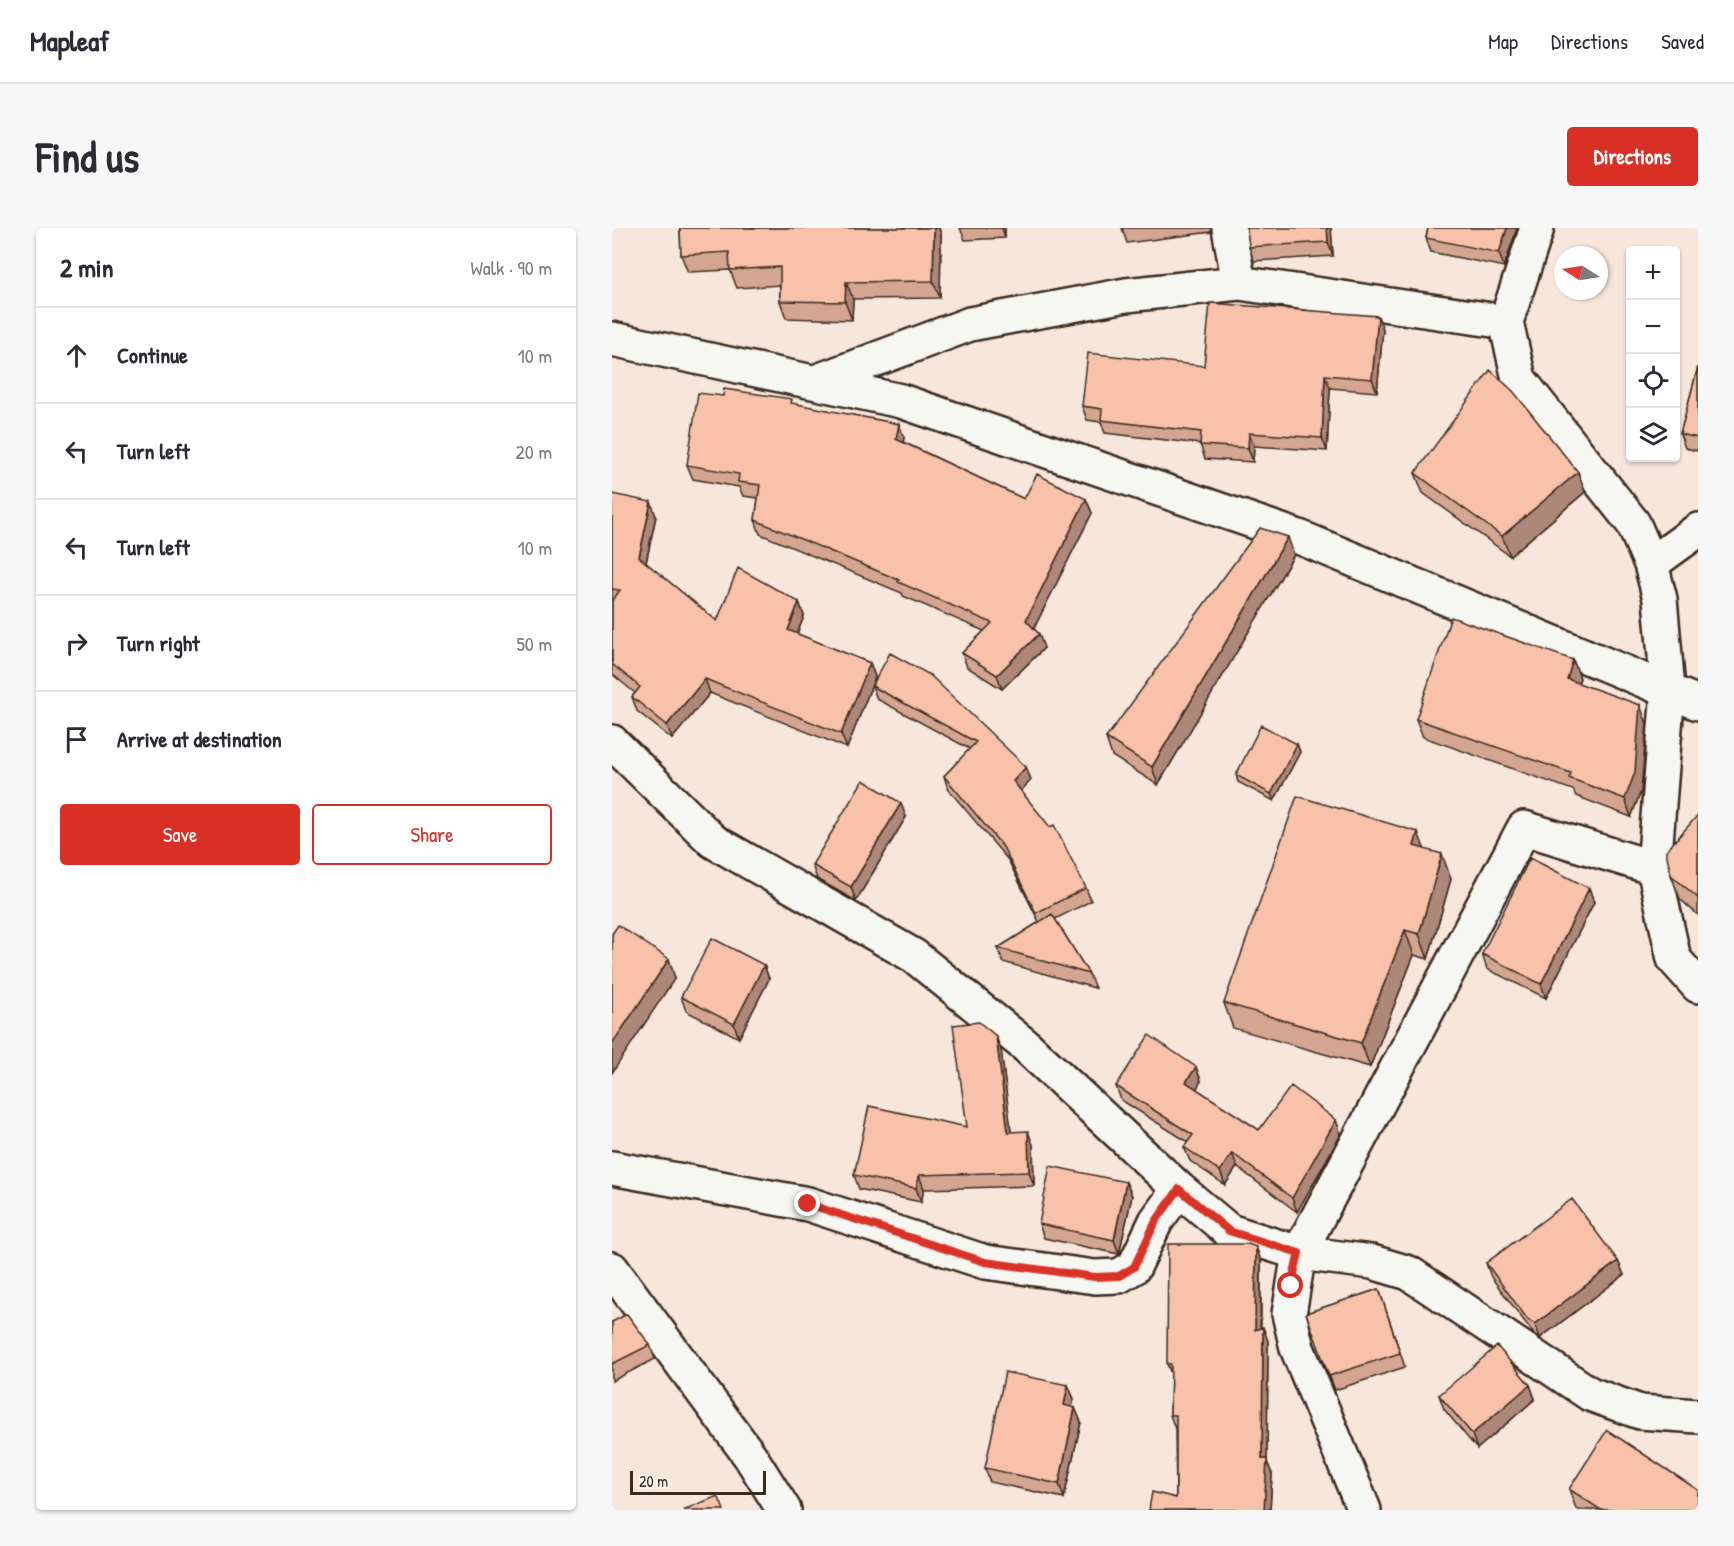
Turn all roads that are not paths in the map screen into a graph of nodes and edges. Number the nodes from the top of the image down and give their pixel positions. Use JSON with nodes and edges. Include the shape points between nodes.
{"nodes":[{"id":1,"x":1229,"y":228,"type":"edge"},
{"id":2,"x":1537,"y":228,"type":"edge"},
{"id":3,"x":1239,"y":283,"type":"junction"},
{"id":4,"x":1506,"y":322,"type":"junction"},
{"id":5,"x":612,"y":339,"type":"edge"},
{"id":6,"x":814,"y":382,"type":"junction"},
{"id":7,"x":1698,"y":530,"type":"edge"},
{"id":8,"x":1651,"y":564,"type":"junction"},
{"id":9,"x":1668,"y":690,"type":"junction"},
{"id":10,"x":1698,"y":703,"type":"edge"},
{"id":11,"x":612,"y":742,"type":"edge"},
{"id":12,"x":1654,"y":868,"type":"junction"},
{"id":13,"x":1698,"y":986,"type":"edge"},
{"id":14,"x":612,"y":1168,"type":"edge"},
{"id":15,"x":1179,"y":1189,"type":"junction"},
{"id":16,"x":1299,"y":1253,"type":"junction"},
{"id":17,"x":612,"y":1269,"type":"edge"},
{"id":18,"x":1698,"y":1416,"type":"edge"},
{"id":19,"x":784,"y":1510,"type":"edge"},
{"id":20,"x":1364,"y":1510,"type":"edge"}],
"edges":[{"from":1,"to":3,"type":"street"},
{"from":2,"to":4,"type":"street"},
{"from":3,"to":4,"type":"street"},
{"from":3,"to":6,"type":"street","via":[[1126,295],[970,324]]},
{"from":4,"to":8,"type":"street","via":[[1519,379],[1633,523]]},
{"from":5,"to":6,"type":"street"},
{"from":6,"to":9,"type":"street","via":[[901,400],[1299,537]]},
{"from":7,"to":8,"type":"street"},
{"from":8,"to":9,"type":"street","via":[[1660,599]]},
{"from":9,"to":10,"type":"street"},
{"from":9,"to":12,"type":"street"},
{"from":11,"to":15,"type":"street","via":[[713,841],[914,956],[1026,1046]]},
{"from":12,"to":13,"type":"street","via":[[1674,959]]},
{"from":12,"to":16,"type":"street","via":[[1524,828]]},
{"from":14,"to":15,"type":"street","via":[[808,1204],[985,1262],[1095,1277],[1119,1276],[1134,1267],[1156,1221]]},
{"from":15,"to":16,"type":"street","via":[[1229,1231]]},
{"from":16,"to":18,"type":"street","via":[[1372,1262],[1409,1273],[1590,1394],[1640,1412]]},
{"from":16,"to":20,"type":"street","via":[[1288,1314],[1297,1348]]},
{"from":17,"to":19,"type":"street","via":[[750,1456]]}]}
